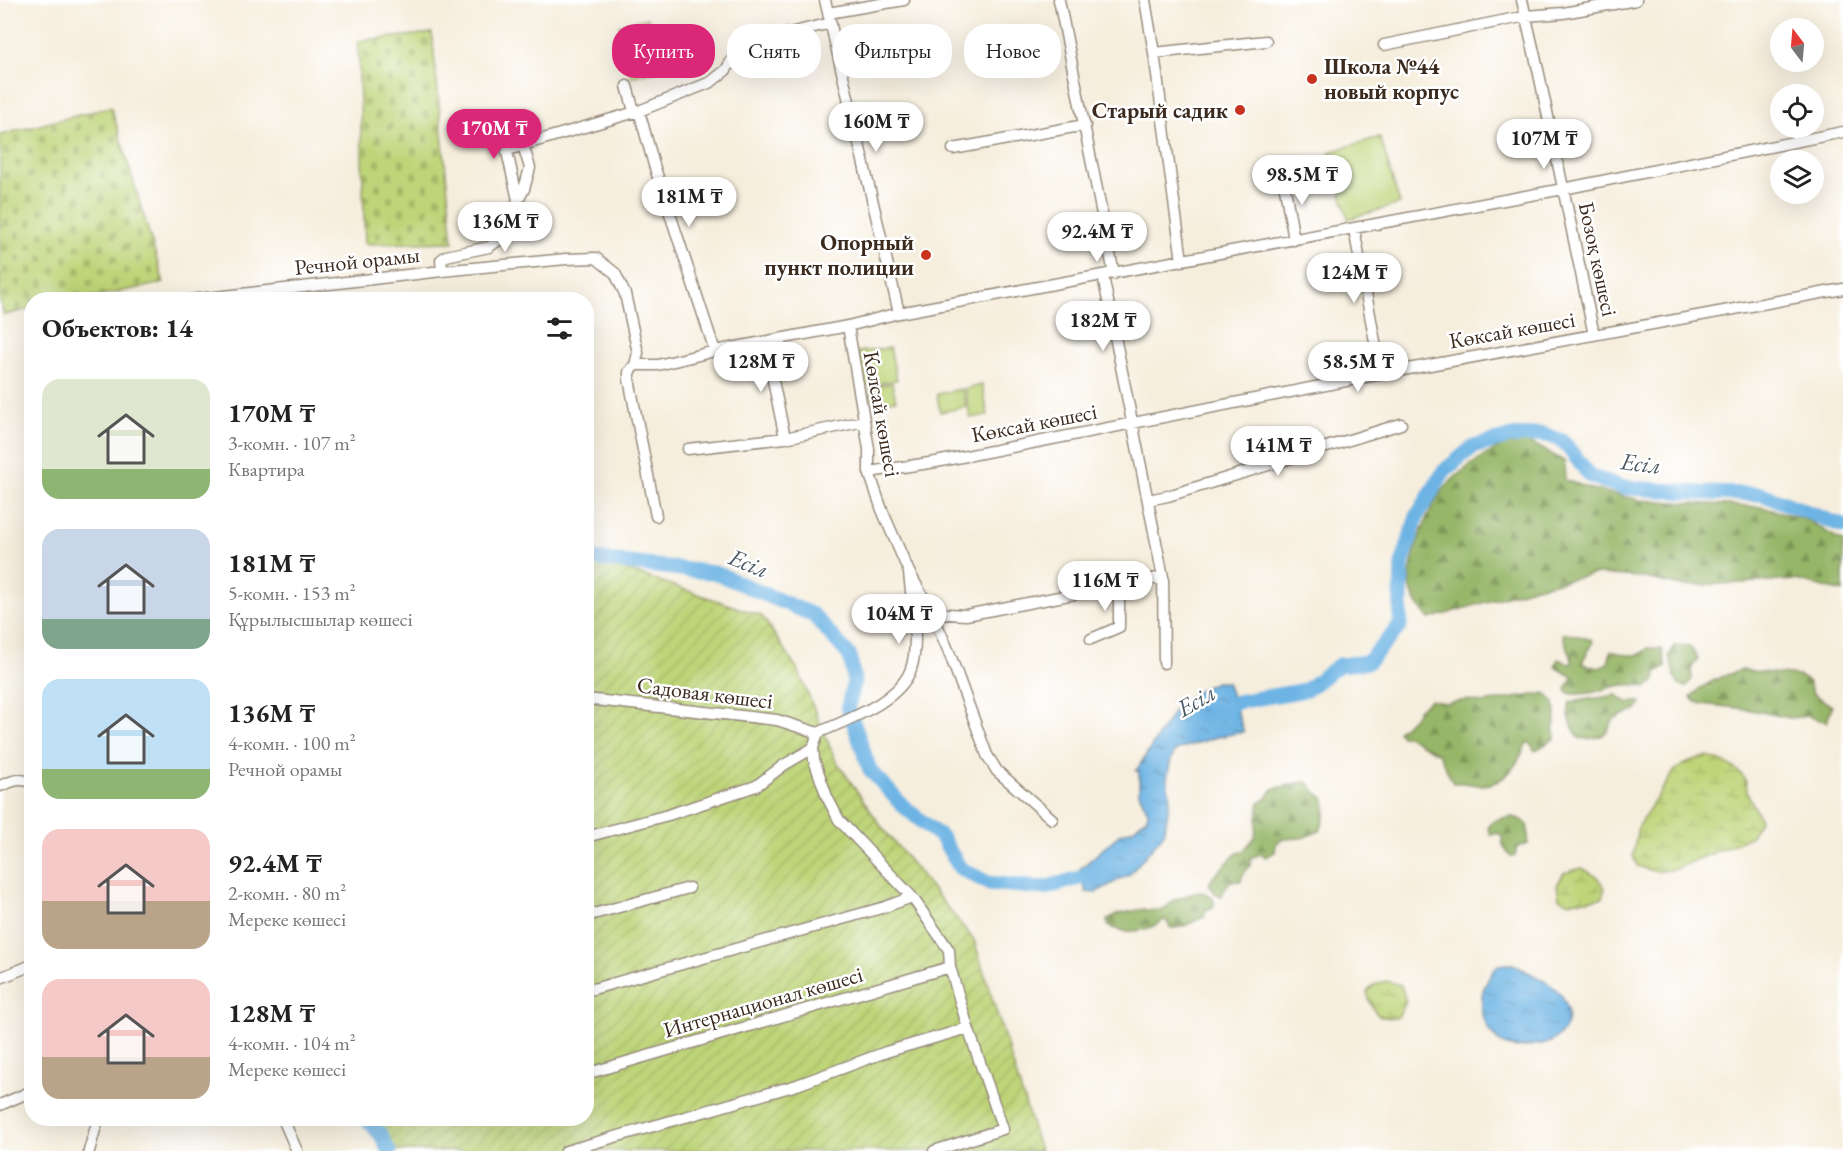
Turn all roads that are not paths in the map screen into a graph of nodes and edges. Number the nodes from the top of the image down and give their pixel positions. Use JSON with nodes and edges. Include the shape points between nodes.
{"nodes":[{"id":1,"x":825,"y":0,"type":"edge"},
{"id":2,"x":904,"y":0,"type":"edge"},
{"id":3,"x":1059,"y":0,"type":"edge"},
{"id":4,"x":1145,"y":0,"type":"edge"},
{"id":5,"x":1522,"y":0,"type":"edge"},
{"id":6,"x":1636,"y":0,"type":"edge"},
{"id":7,"x":1526,"y":16,"type":"junction"},
{"id":8,"x":829,"y":18,"type":"junction"},
{"id":9,"x":1266,"y":41,"type":"dead end"},
{"id":10,"x":1384,"y":45,"type":"dead end"},
{"id":11,"x":1154,"y":53,"type":"junction"},
{"id":12,"x":627,"y":86,"type":"dead end"},
{"id":13,"x":636,"y":111,"type":"junction"},
{"id":14,"x":1085,"y":125,"type":"junction"},
{"id":15,"x":1843,"y":132,"type":"edge"},
{"id":16,"x":523,"y":145,"type":"junction"},
{"id":17,"x":953,"y":148,"type":"dead end"},
{"id":18,"x":1282,"y":177,"type":"dead end"},
{"id":19,"x":1563,"y":189,"type":"junction"},
{"id":20,"x":518,"y":200,"type":"junction"},
{"id":21,"x":1354,"y":229,"type":"junction"},
{"id":22,"x":1294,"y":240,"type":"junction"},
{"id":23,"x":1182,"y":261,"type":"junction"},
{"id":24,"x":442,"y":272,"type":"junction"},
{"id":25,"x":1109,"y":275,"type":"junction"},
{"id":26,"x":1843,"y":289,"type":"edge"},
{"id":27,"x":261,"y":292,"type":"edge"},
{"id":28,"x":899,"y":313,"type":"junction"},
{"id":29,"x":848,"y":326,"type":"junction"},
{"id":30,"x":1594,"y":335,"type":"junction"},
{"id":31,"x":765,"y":342,"type":"junction"},
{"id":32,"x":715,"y":351,"type":"junction"},
{"id":33,"x":634,"y":365,"type":"junction"},
{"id":34,"x":1382,"y":374,"type":"junction"},
{"id":35,"x":864,"y":421,"type":"junction"},
{"id":36,"x":1131,"y":423,"type":"junction"},
{"id":37,"x":1401,"y":424,"type":"dead end"},
{"id":38,"x":785,"y":438,"type":"junction"},
{"id":39,"x":688,"y":449,"type":"dead end"},
{"id":40,"x":869,"y":471,"type":"junction"},
{"id":41,"x":1148,"y":500,"type":"junction"},
{"id":42,"x":656,"y":516,"type":"dead end"},
{"id":43,"x":909,"y":572,"type":"junction"},
{"id":44,"x":1163,"y":577,"type":"junction"},
{"id":45,"x":1119,"y":585,"type":"junction"},
{"id":46,"x":932,"y":613,"type":"junction"},
{"id":47,"x":1091,"y":639,"type":"dead end"},
{"id":48,"x":1164,"y":663,"type":"dead end"},
{"id":49,"x":594,"y":700,"type":"edge"},
{"id":50,"x":818,"y":733,"type":"junction"},
{"id":51,"x":813,"y":748,"type":"junction"},
{"id":52,"x":24,"y":779,"type":"edge"},
{"id":53,"x":0,"y":786,"type":"edge"},
{"id":54,"x":1052,"y":819,"type":"dead end"},
{"id":55,"x":594,"y":835,"type":"edge"},
{"id":56,"x":689,"y":888,"type":"dead end"},
{"id":57,"x":912,"y":897,"type":"junction"},
{"id":58,"x":594,"y":914,"type":"edge"},
{"id":59,"x":950,"y":967,"type":"junction"},
{"id":60,"x":24,"y":968,"type":"edge"},
{"id":61,"x":0,"y":978,"type":"edge"},
{"id":62,"x":594,"y":989,"type":"edge"},
{"id":63,"x":968,"y":1028,"type":"junction"},
{"id":64,"x":594,"y":1072,"type":"edge"},
{"id":65,"x":24,"y":1094,"type":"edge"},
{"id":66,"x":0,"y":1105,"type":"edge"},
{"id":67,"x":96,"y":1126,"type":"edge"},
{"id":68,"x":286,"y":1126,"type":"edge"},
{"id":69,"x":89,"y":1151,"type":"edge"},
{"id":70,"x":297,"y":1151,"type":"edge"},
{"id":71,"x":566,"y":1151,"type":"edge"},
{"id":72,"x":934,"y":1151,"type":"edge"}],
"edges":[{"from":1,"to":8,"type":"street"},
{"from":2,"to":8,"type":"street"},
{"from":3,"to":14,"type":"street"},
{"from":4,"to":11,"type":"street"},
{"from":5,"to":7,"type":"street","name":"Бозоқ көшесі"},
{"from":6,"to":7,"type":"street"},
{"from":7,"to":10,"type":"street"},
{"from":7,"to":19,"type":"street","name":"Бозоқ көшесі"},
{"from":8,"to":13,"type":"street","via":[[739,48],[726,70],[711,82]]},
{"from":8,"to":28,"type":"street"},
{"from":9,"to":11,"type":"street"},
{"from":11,"to":23,"type":"street"},
{"from":12,"to":13,"type":"street"},
{"from":13,"to":16,"type":"street"},
{"from":13,"to":32,"type":"street"},
{"from":14,"to":17,"type":"street"},
{"from":14,"to":25,"type":"street"},
{"from":15,"to":19,"type":"street"},
{"from":16,"to":20,"type":"street","via":[[530,168]]},
{"from":16,"to":20,"type":"street","via":[[507,152]]},
{"from":18,"to":22,"type":"street"},
{"from":19,"to":21,"type":"street"},
{"from":19,"to":30,"type":"street","name":"Бозоқ көшесі"},
{"from":20,"to":24,"type":"street","via":[[503,237],[489,247],[446,256],[441,260]]},
{"from":21,"to":22,"type":"street"},
{"from":21,"to":34,"type":"street"},
{"from":22,"to":23,"type":"street"},
{"from":23,"to":25,"type":"street"},
{"from":24,"to":27,"type":"street","name":"Речной орамы"},
{"from":24,"to":33,"type":"street","name":"Речной орамы","via":[[596,258],[615,273],[625,294],[638,353]]},
{"from":25,"to":28,"type":"street"},
{"from":25,"to":36,"type":"street"},
{"from":26,"to":30,"type":"street","name":"Көксай көшесі"},
{"from":28,"to":29,"type":"street"},
{"from":29,"to":31,"type":"street"},
{"from":29,"to":35,"type":"street","name":"Көлсай көшесі"},
{"from":30,"to":34,"type":"street","name":"Көксай көшесі"},
{"from":31,"to":32,"type":"street"},
{"from":31,"to":38,"type":"street"},
{"from":32,"to":33,"type":"street","via":[[658,365]]},
{"from":33,"to":42,"type":"street","name":"Речной орамы","via":[[629,379]]},
{"from":34,"to":36,"type":"street","name":"Көксай көшесі"},
{"from":35,"to":38,"type":"street"},
{"from":35,"to":40,"type":"street","name":"Көлсай көшесі"},
{"from":36,"to":40,"type":"street","name":"Көксай көшесі","via":[[936,462]]},
{"from":36,"to":41,"type":"street"},
{"from":37,"to":41,"type":"street"},
{"from":38,"to":39,"type":"street"},
{"from":40,"to":43,"type":"street","name":"Көлсай көшесі"},
{"from":41,"to":44,"type":"street"},
{"from":43,"to":46,"type":"street","name":"Көлсай көшесі"},
{"from":43,"to":50,"type":"street","via":[[914,640],[911,668],[901,686],[867,711]]},
{"from":44,"to":45,"type":"street"},
{"from":44,"to":48,"type":"street"},
{"from":45,"to":46,"type":"street","via":[[966,615]]},
{"from":45,"to":47,"type":"street","via":[[1119,627]]},
{"from":46,"to":54,"type":"street","name":"Көлсай көшесі","via":[[987,755],[997,771]]},
{"from":49,"to":50,"type":"street","name":"Садовая көшесі","via":[[777,720]]},
{"from":50,"to":51,"type":"street"},
{"from":51,"to":55,"type":"street","via":[[756,786]]},
{"from":51,"to":57,"type":"street","via":[[827,797],[839,820]]},
{"from":52,"to":53,"type":"street"},
{"from":56,"to":58,"type":"street"},
{"from":57,"to":59,"type":"street","via":[[949,950]]},
{"from":57,"to":62,"type":"street"},
{"from":59,"to":63,"type":"street"},
{"from":59,"to":64,"type":"street","name":"Интернационал көшесі"},
{"from":60,"to":61,"type":"street"},
{"from":63,"to":71,"type":"street","via":[[886,1052],[797,1085]]},
{"from":63,"to":72,"type":"street","via":[[1003,1129]]},
{"from":65,"to":66,"type":"street"},
{"from":67,"to":69,"type":"street"},
{"from":68,"to":70,"type":"street"}]}
